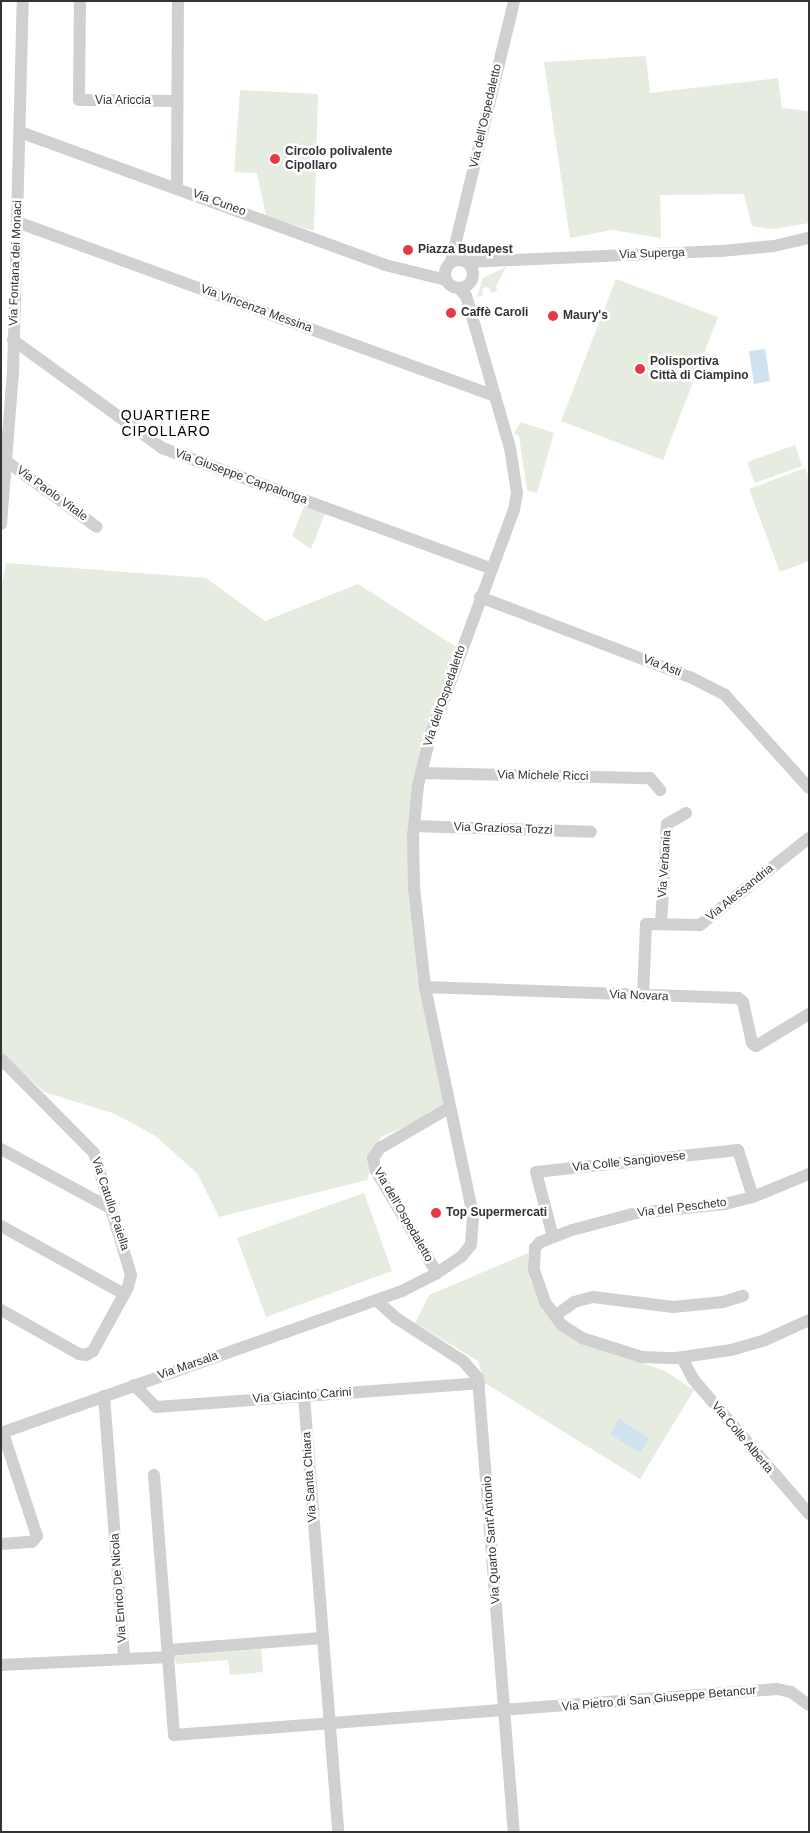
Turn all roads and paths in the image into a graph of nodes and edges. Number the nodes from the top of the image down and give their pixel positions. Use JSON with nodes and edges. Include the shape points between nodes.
{"nodes":[{"id":1,"x":23,"y":1,"type":"edge"},
{"id":2,"x":80,"y":1,"type":"edge"},
{"id":3,"x":178,"y":1,"type":"edge"},
{"id":4,"x":514,"y":1,"type":"edge"},
{"id":5,"x":177,"y":101,"type":"junction"},
{"id":6,"x":20,"y":132,"type":"junction"},
{"id":7,"x":177,"y":184,"type":"dead end"},
{"id":8,"x":17,"y":222,"type":"junction"},
{"id":9,"x":809,"y":238,"type":"edge"},
{"id":10,"x":494,"y":261,"type":"junction"},
{"id":11,"x":457,"y":262,"type":"junction"},
{"id":12,"x":417,"y":274,"type":"junction"},
{"id":13,"x":446,"y":280,"type":"junction"},
{"id":14,"x":467,"y":286,"type":"junction"},
{"id":15,"x":13,"y":340,"type":"junction"},
{"id":16,"x":495,"y":396,"type":"junction"},
{"id":17,"x":6,"y":461,"type":"junction"},
{"id":18,"x":1,"y":524,"type":"edge"},
{"id":19,"x":97,"y":527,"type":"dead end"},
{"id":20,"x":492,"y":569,"type":"junction"},
{"id":21,"x":480,"y":598,"type":"junction"},
{"id":22,"x":421,"y":773,"type":"junction"},
{"id":23,"x":809,"y":788,"type":"edge"},
{"id":24,"x":660,"y":790,"type":"dead end"},
{"id":25,"x":686,"y":813,"type":"dead end"},
{"id":26,"x":414,"y":826,"type":"junction"},
{"id":27,"x":591,"y":832,"type":"dead end"},
{"id":28,"x":809,"y":838,"type":"edge"},
{"id":29,"x":661,"y":924,"type":"junction"},
{"id":30,"x":425,"y":987,"type":"junction"},
{"id":31,"x":643,"y":996,"type":"junction"},
{"id":32,"x":809,"y":1014,"type":"edge"},
{"id":33,"x":1,"y":1059,"type":"edge"},
{"id":34,"x":449,"y":1108,"type":"junction"},
{"id":35,"x":1,"y":1149,"type":"edge"},
{"id":36,"x":809,"y":1174,"type":"edge"},
{"id":37,"x":753,"y":1197,"type":"junction"},
{"id":38,"x":112,"y":1209,"type":"junction"},
{"id":39,"x":1,"y":1226,"type":"edge"},
{"id":40,"x":553,"y":1237,"type":"junction"},
{"id":41,"x":437,"y":1274,"type":"junction"},
{"id":42,"x":124,"y":1294,"type":"junction"},
{"id":43,"x":742,"y":1296,"type":"dead end"},
{"id":44,"x":376,"y":1300,"type":"junction"},
{"id":45,"x":1,"y":1310,"type":"edge"},
{"id":46,"x":555,"y":1316,"type":"junction"},
{"id":47,"x":809,"y":1320,"type":"edge"},
{"id":48,"x":682,"y":1358,"type":"junction"},
{"id":49,"x":479,"y":1383,"type":"junction"},
{"id":50,"x":134,"y":1386,"type":"junction"},
{"id":51,"x":104,"y":1396,"type":"junction"},
{"id":52,"x":304,"y":1396,"type":"junction"},
{"id":53,"x":2,"y":1433,"type":"edge"},
{"id":54,"x":154,"y":1475,"type":"dead end"},
{"id":55,"x":809,"y":1514,"type":"edge"},
{"id":56,"x":1,"y":1544,"type":"edge"},
{"id":57,"x":322,"y":1638,"type":"junction"},
{"id":58,"x":169,"y":1653,"type":"junction"},
{"id":59,"x":1,"y":1654,"type":"edge"},
{"id":60,"x":124,"y":1657,"type":"junction"},
{"id":61,"x":2,"y":1665,"type":"edge"},
{"id":62,"x":809,"y":1705,"type":"edge"},
{"id":63,"x":505,"y":1711,"type":"junction"},
{"id":64,"x":328,"y":1724,"type":"junction"},
{"id":65,"x":338,"y":1832,"type":"edge"},
{"id":66,"x":514,"y":1832,"type":"edge"}],
"edges":[{"from":1,"to":6,"type":"street","name":"Via Fontana dei Monaci"},
{"from":2,"to":5,"type":"street","name":"Via Ariccia","via":[[78,100]]},
{"from":3,"to":5,"type":"street"},
{"from":4,"to":11,"type":"street","name":"Via dell'Ospedaletto","via":[[460,231]]},
{"from":5,"to":7,"type":"street"},
{"from":6,"to":8,"type":"street","name":"Via Fontana dei Monaci"},
{"from":6,"to":12,"type":"street","name":"Via Cuneo"},
{"from":8,"to":15,"type":"street","name":"Via Fontana dei Monaci"},
{"from":8,"to":16,"type":"street","name":"Via Vincenza Messina"},
{"from":9,"to":10,"type":"street","name":"Via Superga","via":[[721,252]]},
{"from":10,"to":11,"type":"street","name":"Via Superga"},
{"from":10,"to":14,"type":"street"},
{"from":11,"to":12,"type":"street"},
{"from":11,"to":13,"type":"street"},
{"from":11,"to":14,"type":"street","name":"Via dell'Ospedaletto","via":[[472,268]]},
{"from":12,"to":13,"type":"street","name":"Via Cuneo"},
{"from":13,"to":14,"type":"street","name":"Via Cuneo"},
{"from":14,"to":16,"type":"street","name":"Via dell'Ospedaletto"},
{"from":15,"to":17,"type":"street","name":"Via Fontana dei Monaci"},
{"from":15,"to":20,"type":"street","name":"Via Giuseppe Cappalonga","via":[[162,448]]},
{"from":16,"to":20,"type":"street","name":"Via dell'Ospedaletto","via":[[510,448],[517,493]]},
{"from":17,"to":18,"type":"street","name":"Via Fontana dei Monaci"},
{"from":17,"to":19,"type":"street","name":"Via Paolo Vitale"},
{"from":20,"to":21,"type":"street","name":"Via dell'Ospedaletto"},
{"from":21,"to":22,"type":"street","name":"Via dell'Ospedaletto","via":[[431,734]]},
{"from":21,"to":23,"type":"street","name":"Via Asti","via":[[690,677],[724,694]]},
{"from":22,"to":24,"type":"street","name":"Via Michele Ricci","via":[[650,778]]},
{"from":22,"to":26,"type":"street","name":"Via dell'Ospedaletto"},
{"from":25,"to":29,"type":"street","name":"Via Verbania","via":[[666,824]]},
{"from":26,"to":27,"type":"street","name":"Via Graziosa Tozzi"},
{"from":26,"to":30,"type":"street","name":"Via dell'Ospedaletto","via":[[414,887]]},
{"from":28,"to":29,"type":"street","name":"Via Alessandria","via":[[701,924]]},
{"from":29,"to":31,"type":"street","via":[[645,926]]},
{"from":30,"to":31,"type":"street","name":"Via Novara"},
{"from":30,"to":34,"type":"street","name":"Via dell'Ospedaletto"},
{"from":31,"to":32,"type":"street","name":"Via Novara","via":[[738,998],[744,1004],[754,1046]]},
{"from":33,"to":38,"type":"street","name":"Via Catullo Paiella","via":[[91,1149]]},
{"from":34,"to":41,"type":"street","name":"Via dell'Ospedaletto","via":[[475,1228],[468,1251]]},
{"from":34,"to":41,"type":"street","name":"Via dell'Ospedaletto","via":[[380,1148],[373,1158],[376,1171]]},
{"from":35,"to":38,"type":"street"},
{"from":36,"to":37,"type":"street","name":"Via del Pescheto"},
{"from":37,"to":40,"type":"street","name":"Via del Pescheto","via":[[725,1204],[636,1213]]},
{"from":37,"to":40,"type":"street","name":"Via Colle Sangiovese","via":[[738,1150],[536,1172]]},
{"from":38,"to":42,"type":"street","name":"Via Catullo Paiella","via":[[131,1272]]},
{"from":39,"to":42,"type":"street"},
{"from":40,"to":46,"type":"street","via":[[540,1242],[535,1248],[534,1270],[537,1284]]},
{"from":41,"to":44,"type":"street","name":"Via dell'Ospedaletto"},
{"from":42,"to":45,"type":"street","name":"Via Catullo Paiella","via":[[93,1351],[86,1355]]},
{"from":43,"to":46,"type":"street","via":[[723,1302],[673,1306],[593,1297],[574,1302]]},
{"from":44,"to":49,"type":"street","via":[[396,1318],[468,1365]]},
{"from":44,"to":50,"type":"street","name":"Via Marsala"},
{"from":46,"to":48,"type":"street","via":[[576,1335],[613,1350],[659,1359]]},
{"from":47,"to":48,"type":"street","via":[[759,1343]]},
{"from":48,"to":55,"type":"street","name":"Via Colle Alberta","via":[[693,1379]]},
{"from":49,"to":52,"type":"street","name":"Via Giacinto Carini"},
{"from":49,"to":63,"type":"street","name":"Via Quarto Sant'Antonio"},
{"from":50,"to":51,"type":"street","name":"Via Marsala"},
{"from":50,"to":52,"type":"street","name":"Via Giacinto Carini","via":[[154,1407]]},
{"from":51,"to":53,"type":"street","name":"Via Marsala"},
{"from":51,"to":60,"type":"street","name":"Via Enrico De Nicola"},
{"from":52,"to":57,"type":"street","name":"Via Santa Chiara"},
{"from":53,"to":56,"type":"street","via":[[37,1536],[32,1542]]},
{"from":54,"to":58,"type":"street"},
{"from":57,"to":58,"type":"street"},
{"from":57,"to":64,"type":"street","name":"Via Santa Chiara"},
{"from":58,"to":60,"type":"street"},
{"from":58,"to":64,"type":"street","name":"Via Pietro di San Giuseppe Betancur","via":[[174,1735]]},
{"from":59,"to":61,"type":"street","name":"Via Enrico De Nicola"},
{"from":60,"to":61,"type":"street","name":"Via Enrico De Nicola"},
{"from":62,"to":63,"type":"street","name":"Via Pietro di San Giuseppe Betancur","via":[[791,1692],[777,1689]]},
{"from":63,"to":64,"type":"street","name":"Via Pietro di San Giuseppe Betancur"},
{"from":63,"to":66,"type":"street","name":"Via Quarto Sant'Antonio"},
{"from":64,"to":65,"type":"street","name":"Via Santa Chiara"}]}
